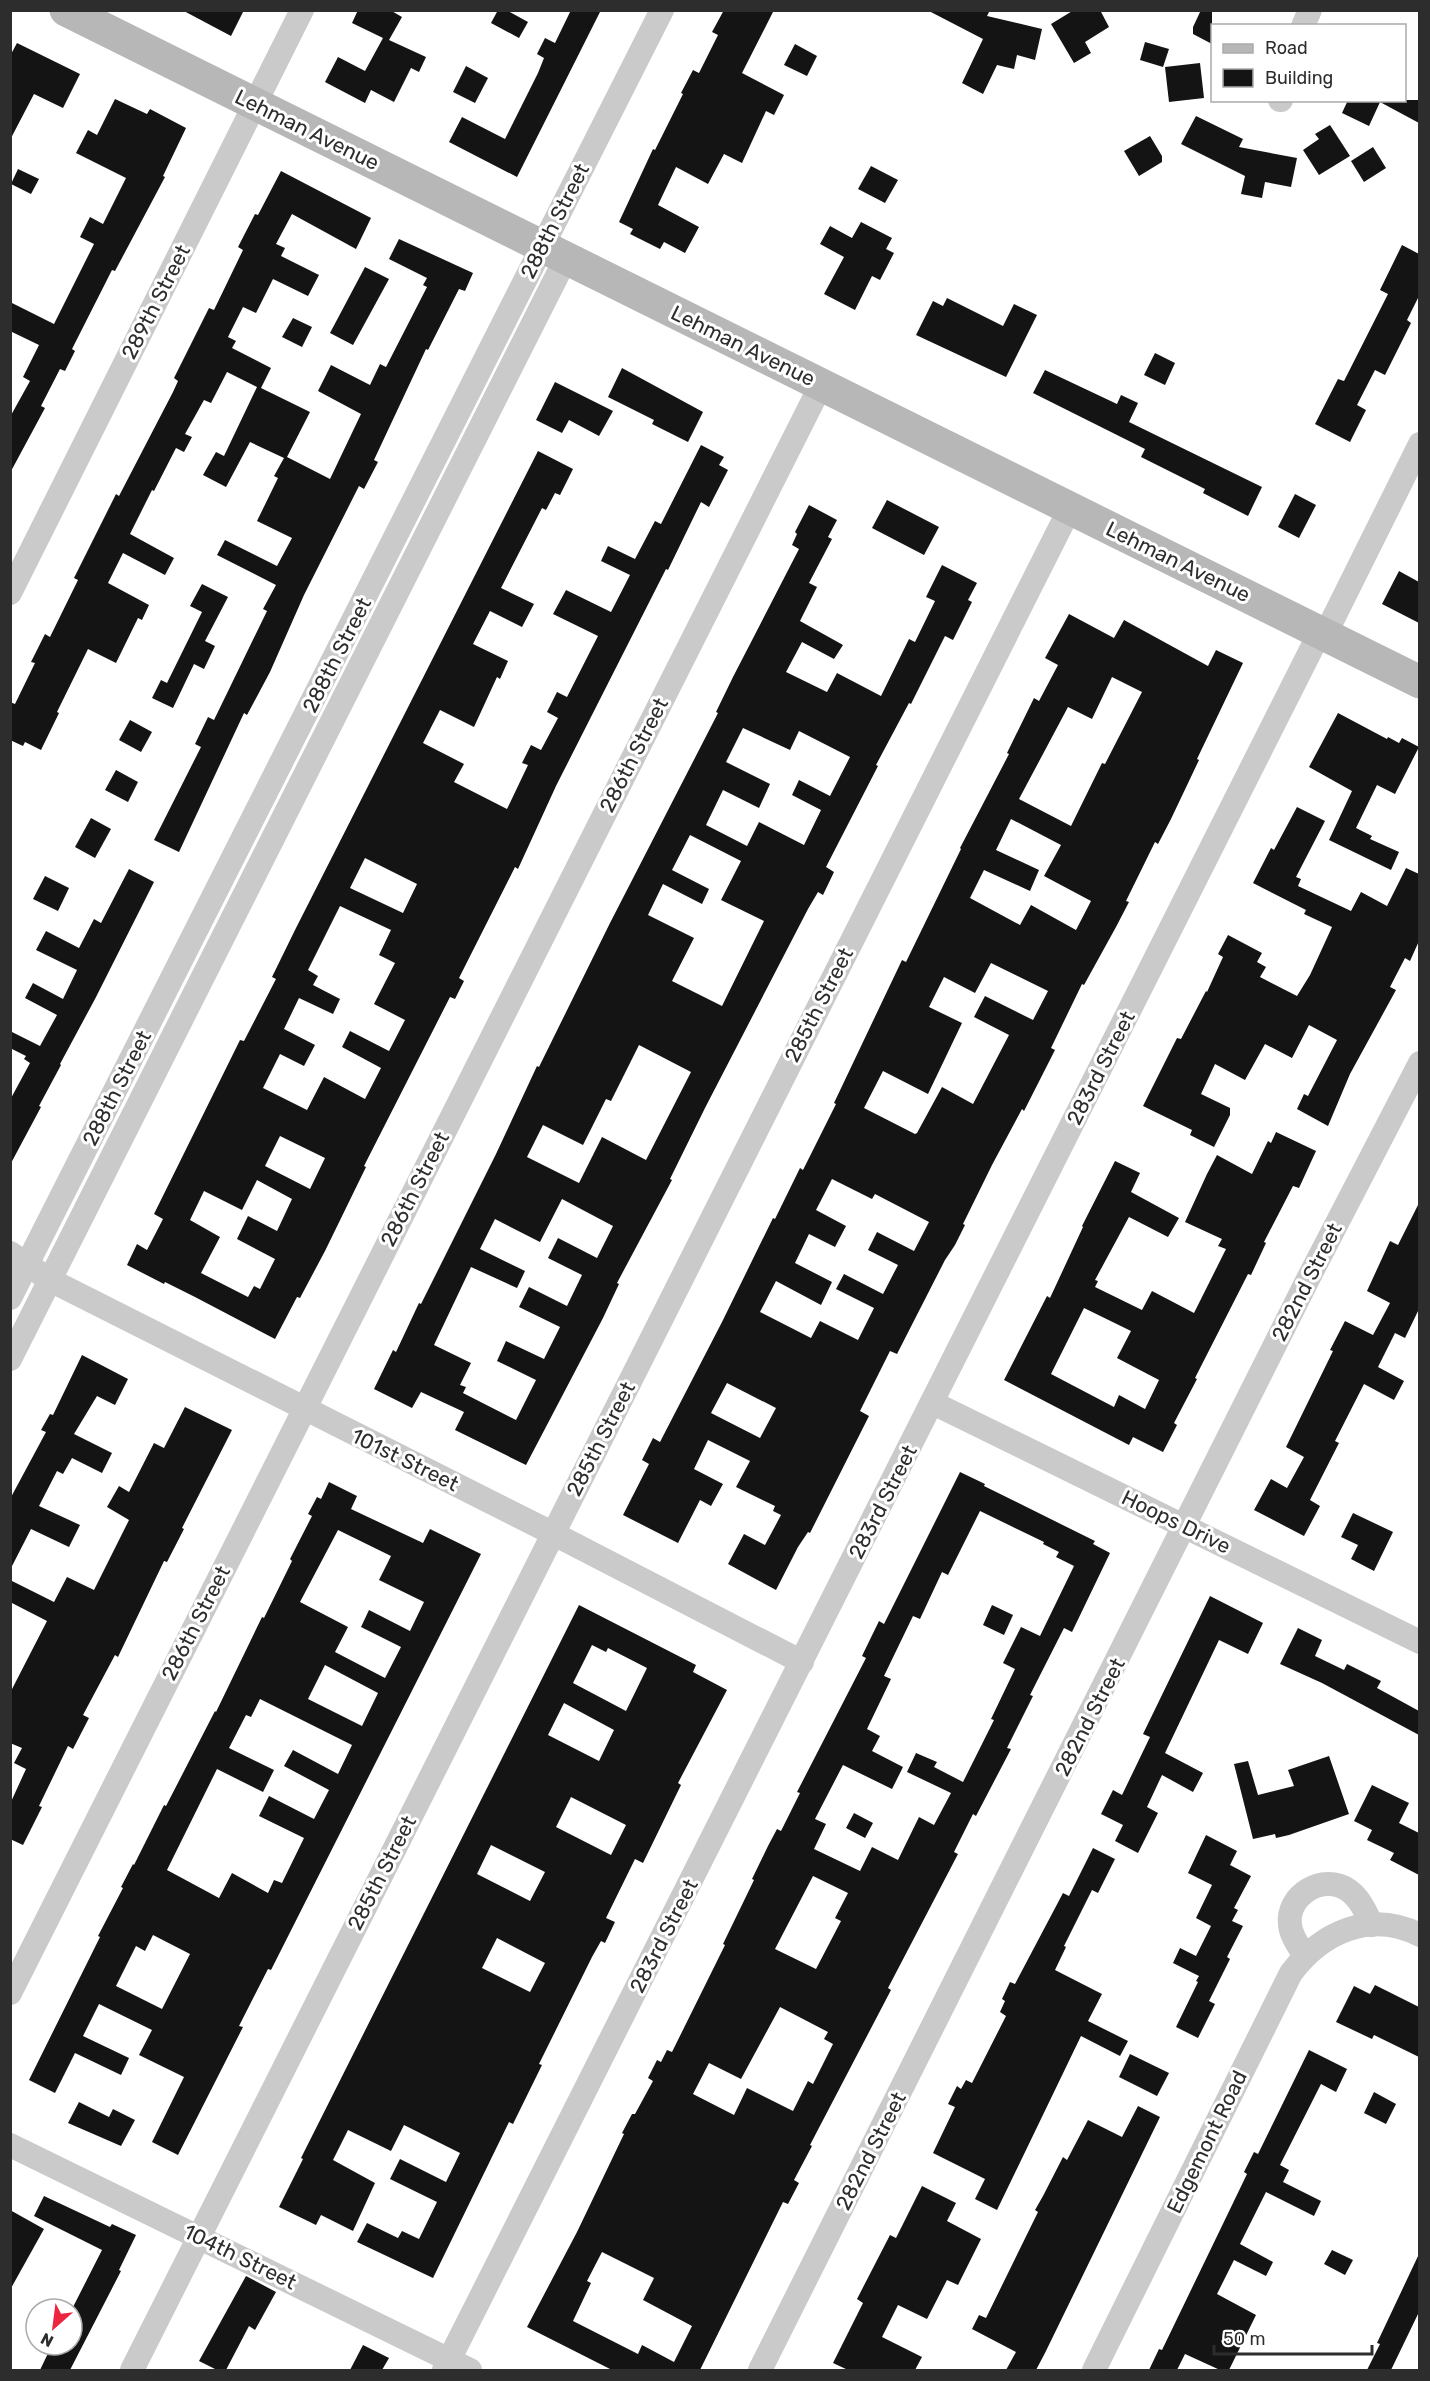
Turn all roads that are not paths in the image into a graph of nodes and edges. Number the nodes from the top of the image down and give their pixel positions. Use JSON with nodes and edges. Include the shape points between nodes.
{"nodes":[{"id":1,"x":66,"y":10,"type":"edge"},
{"id":2,"x":302,"y":10,"type":"edge"},
{"id":3,"x":662,"y":10,"type":"edge"},
{"id":4,"x":1311,"y":10,"type":"edge"},
{"id":5,"x":1304,"y":24,"type":"edge"},
{"id":6,"x":254,"y":104,"type":"junction"},
{"id":7,"x":554,"y":253,"type":"junction"},
{"id":8,"x":821,"y":385,"type":"junction"},
{"id":9,"x":1419,"y":444,"type":"edge"},
{"id":10,"x":1070,"y":508,"type":"junction"},
{"id":11,"x":10,"y":593,"type":"edge"},
{"id":12,"x":1323,"y":634,"type":"junction"},
{"id":13,"x":1419,"y":682,"type":"edge"},
{"id":14,"x":200,"y":924,"type":"junction"},
{"id":15,"x":224,"y":937,"type":"junction"},
{"id":16,"x":1419,"y":1063,"type":"edge"},
{"id":17,"x":19,"y":1259,"type":"edge"},
{"id":18,"x":50,"y":1280,"type":"junction"},
{"id":19,"x":10,"y":1298,"type":"edge"},
{"id":20,"x":10,"y":1359,"type":"edge"},
{"id":21,"x":933,"y":1402,"type":"junction"},
{"id":22,"x":304,"y":1409,"type":"junction"},
{"id":23,"x":1185,"y":1527,"type":"junction"},
{"id":24,"x":554,"y":1533,"type":"junction"},
{"id":25,"x":1419,"y":1642,"type":"edge"},
{"id":26,"x":802,"y":1662,"type":"junction"},
{"id":27,"x":1372,"y":1925,"type":"junction"},
{"id":28,"x":1419,"y":1935,"type":"edge"},
{"id":29,"x":1304,"y":1955,"type":"junction"},
{"id":30,"x":10,"y":1993,"type":"edge"},
{"id":31,"x":10,"y":2145,"type":"edge"},
{"id":32,"x":198,"y":2236,"type":"junction"},
{"id":33,"x":454,"y":2367,"type":"edge"},
{"id":34,"x":132,"y":2370,"type":"edge"},
{"id":35,"x":760,"y":2370,"type":"edge"},
{"id":36,"x":1094,"y":2370,"type":"edge"}],
"edges":[{"from":1,"to":6,"type":"street","name":"Lehman Avenue"},
{"from":2,"to":6,"type":"street","name":"289th Street"},
{"from":3,"to":7,"type":"street","name":"288th Street"},
{"from":4,"to":5,"type":"street"},
{"from":6,"to":7,"type":"street","name":"Lehman Avenue"},
{"from":6,"to":11,"type":"street","name":"289th Street"},
{"from":7,"to":8,"type":"street","name":"Lehman Avenue"},
{"from":7,"to":14,"type":"street","name":"288th Street"},
{"from":7,"to":15,"type":"street","name":"288th Street"},
{"from":8,"to":10,"type":"street","name":"Lehman Avenue"},
{"from":8,"to":22,"type":"street","name":"286th Street"},
{"from":9,"to":12,"type":"street","name":"283rd Street"},
{"from":10,"to":12,"type":"street","name":"Lehman Avenue"},
{"from":10,"to":24,"type":"street","name":"285th Street"},
{"from":12,"to":13,"type":"street","name":"Lehman Avenue"},
{"from":12,"to":21,"type":"street","name":"283rd Street"},
{"from":14,"to":15,"type":"street"},
{"from":14,"to":17,"type":"street","name":"288th Street"},
{"from":15,"to":18,"type":"street","name":"288th Street"},
{"from":16,"to":23,"type":"street","name":"282nd Street"},
{"from":17,"to":18,"type":"street","name":"101st Street"},
{"from":17,"to":19,"type":"street","name":"288th Street"},
{"from":18,"to":20,"type":"street","name":"288th Street"},
{"from":18,"to":22,"type":"street","name":"101st Street"},
{"from":21,"to":23,"type":"street","name":"Hoops Drive"},
{"from":21,"to":26,"type":"street","name":"283rd Street"},
{"from":22,"to":24,"type":"street","name":"101st Street"},
{"from":22,"to":30,"type":"street","name":"286th Street"},
{"from":23,"to":25,"type":"street","name":"Hoops Drive"},
{"from":23,"to":35,"type":"street","name":"282nd Street"},
{"from":24,"to":26,"type":"street","name":"101st Street"},
{"from":24,"to":32,"type":"street","name":"285th Street"},
{"from":26,"to":33,"type":"street","name":"283rd Street"},
{"from":27,"to":28,"type":"street","via":[[1389,1925]]},
{"from":27,"to":29,"type":"street","name":"Edgemont Road","via":[[1340,1931]]},
{"from":27,"to":29,"type":"street","via":[[1349,1890],[1326,1884],[1309,1889],[1293,1905],[1290,1923]]},
{"from":29,"to":36,"type":"street","name":"Edgemont Road","via":[[1291,1973]]},
{"from":31,"to":32,"type":"street","name":"104th Street"},
{"from":32,"to":33,"type":"street","name":"104th Street"},
{"from":32,"to":34,"type":"street","name":"285th Street"}]}
